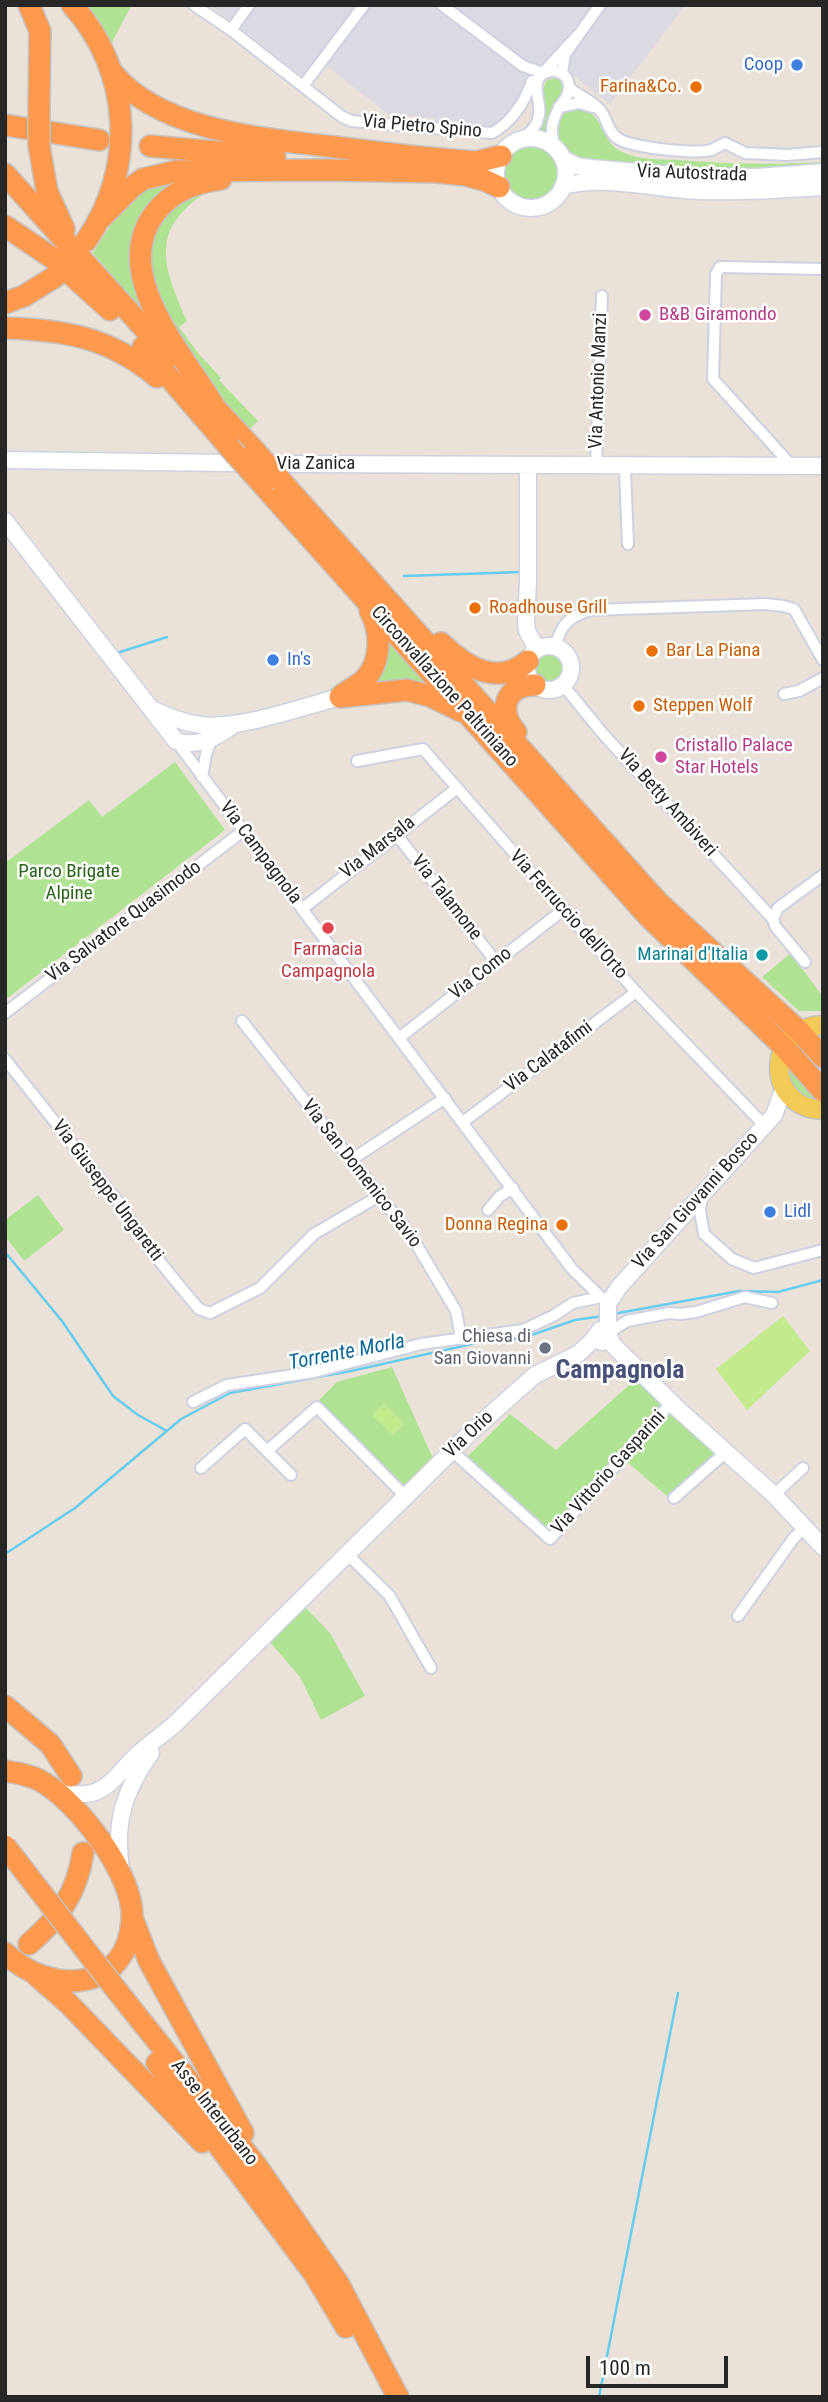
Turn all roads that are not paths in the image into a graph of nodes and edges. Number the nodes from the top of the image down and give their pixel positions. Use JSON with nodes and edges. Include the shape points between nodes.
{"nodes":[{"id":1,"x":29,"y":5,"type":"edge"},
{"id":2,"x":72,"y":5,"type":"edge"},
{"id":3,"x":194,"y":5,"type":"edge"},
{"id":4,"x":249,"y":5,"type":"edge"},
{"id":5,"x":364,"y":5,"type":"edge"},
{"id":6,"x":442,"y":5,"type":"edge"},
{"id":7,"x":600,"y":5,"type":"edge"},
{"id":8,"x":231,"y":30,"type":"junction"},
{"id":9,"x":578,"y":35,"type":"junction"},
{"id":10,"x":523,"y":66,"type":"junction"},
{"id":11,"x":112,"y":72,"type":"junction"},
{"id":12,"x":543,"y":73,"type":"junction"},
{"id":13,"x":562,"y":74,"type":"junction"},
{"id":14,"x":534,"y":85,"type":"junction"},
{"id":15,"x":303,"y":86,"type":"junction"},
{"id":16,"x":570,"y":88,"type":"junction"},
{"id":17,"x":559,"y":107,"type":"junction"},
{"id":18,"x":601,"y":111,"type":"junction"},
{"id":19,"x":5,"y":118,"type":"edge"},
{"id":20,"x":5,"y":125,"type":"edge"},
{"id":21,"x":38,"y":127,"type":"junction"},
{"id":22,"x":99,"y":140,"type":"dead end"},
{"id":23,"x":520,"y":140,"type":"junction"},
{"id":24,"x":150,"y":146,"type":"dead end"},
{"id":25,"x":185,"y":149,"type":"junction"},
{"id":26,"x":823,"y":152,"type":"edge"},
{"id":27,"x":379,"y":153,"type":"junction"},
{"id":28,"x":559,"y":154,"type":"junction"},
{"id":29,"x":501,"y":156,"type":"junction"},
{"id":30,"x":323,"y":170,"type":"junction"},
{"id":31,"x":437,"y":172,"type":"junction"},
{"id":32,"x":823,"y":172,"type":"edge"},
{"id":33,"x":5,"y":174,"type":"edge"},
{"id":34,"x":563,"y":186,"type":"junction"},
{"id":35,"x":499,"y":187,"type":"junction"},
{"id":36,"x":823,"y":187,"type":"edge"},
{"id":37,"x":101,"y":219,"type":"junction"},
{"id":38,"x":5,"y":226,"type":"edge"},
{"id":39,"x":5,"y":235,"type":"edge"},
{"id":40,"x":86,"y":241,"type":"dead end"},
{"id":41,"x":823,"y":270,"type":"edge"},
{"id":42,"x":72,"y":271,"type":"junction"},
{"id":43,"x":602,"y":296,"type":"dead end"},
{"id":44,"x":15,"y":300,"type":"edge"},
{"id":45,"x":5,"y":309,"type":"edge"},
{"id":46,"x":5,"y":328,"type":"edge"},
{"id":47,"x":207,"y":410,"type":"junction"},
{"id":48,"x":5,"y":460,"type":"edge"},
{"id":49,"x":528,"y":465,"type":"junction"},
{"id":50,"x":596,"y":465,"type":"junction"},
{"id":51,"x":627,"y":465,"type":"junction"},
{"id":52,"x":792,"y":466,"type":"junction"},
{"id":53,"x":823,"y":466,"type":"edge"},
{"id":54,"x":273,"y":484,"type":"junction"},
{"id":55,"x":5,"y":521,"type":"edge"},
{"id":56,"x":628,"y":544,"type":"dead end"},
{"id":57,"x":372,"y":594,"type":"junction"},
{"id":58,"x":556,"y":646,"type":"junction"},
{"id":59,"x":533,"y":655,"type":"junction"},
{"id":60,"x":823,"y":660,"type":"edge"},
{"id":61,"x":823,"y":678,"type":"edge"},
{"id":62,"x":535,"y":685,"type":"junction"},
{"id":63,"x":563,"y":685,"type":"junction"},
{"id":64,"x":784,"y":694,"type":"dead end"},
{"id":65,"x":340,"y":697,"type":"junction"},
{"id":66,"x":151,"y":709,"type":"junction"},
{"id":67,"x":472,"y":716,"type":"junction"},
{"id":68,"x":209,"y":732,"type":"junction"},
{"id":69,"x":176,"y":741,"type":"junction"},
{"id":70,"x":357,"y":761,"type":"dead end"},
{"id":71,"x":202,"y":777,"type":"junction"},
{"id":72,"x":456,"y":789,"type":"junction"},
{"id":73,"x":243,"y":831,"type":"junction"},
{"id":74,"x":396,"y":834,"type":"junction"},
{"id":75,"x":823,"y":875,"type":"edge"},
{"id":76,"x":642,"y":884,"type":"junction"},
{"id":77,"x":302,"y":908,"type":"junction"},
{"id":78,"x":563,"y":910,"type":"junction"},
{"id":79,"x":773,"y":919,"type":"junction"},
{"id":80,"x":496,"y":962,"type":"junction"},
{"id":81,"x":805,"y":962,"type":"dead end"},
{"id":82,"x":636,"y":992,"type":"junction"},
{"id":83,"x":5,"y":1013,"type":"edge"},
{"id":84,"x":242,"y":1021,"type":"dead end"},
{"id":85,"x":823,"y":1025,"type":"edge"},
{"id":86,"x":799,"y":1031,"type":"junction"},
{"id":87,"x":399,"y":1038,"type":"junction"},
{"id":88,"x":784,"y":1047,"type":"junction"},
{"id":89,"x":823,"y":1057,"type":"edge"},
{"id":90,"x":5,"y":1059,"type":"edge"},
{"id":91,"x":784,"y":1088,"type":"junction"},
{"id":92,"x":823,"y":1091,"type":"edge"},
{"id":93,"x":445,"y":1098,"type":"junction"},
{"id":94,"x":800,"y":1104,"type":"junction"},
{"id":95,"x":823,"y":1110,"type":"edge"},
{"id":96,"x":769,"y":1120,"type":"junction"},
{"id":97,"x":463,"y":1122,"type":"junction"},
{"id":98,"x":351,"y":1160,"type":"junction"},
{"id":99,"x":513,"y":1188,"type":"junction"},
{"id":100,"x":702,"y":1194,"type":"junction"},
{"id":101,"x":379,"y":1196,"type":"junction"},
{"id":102,"x":488,"y":1210,"type":"dead end"},
{"id":103,"x":823,"y":1250,"type":"edge"},
{"id":104,"x":772,"y":1303,"type":"dead end"},
{"id":105,"x":604,"y":1318,"type":"junction"},
{"id":106,"x":461,"y":1338,"type":"junction"},
{"id":107,"x":193,"y":1402,"type":"dead end"},
{"id":108,"x":672,"y":1402,"type":"junction"},
{"id":109,"x":267,"y":1451,"type":"junction"},
{"id":110,"x":452,"y":1451,"type":"junction"},
{"id":111,"x":726,"y":1452,"type":"junction"},
{"id":112,"x":201,"y":1468,"type":"dead end"},
{"id":113,"x":803,"y":1468,"type":"dead end"},
{"id":114,"x":291,"y":1475,"type":"dead end"},
{"id":115,"x":774,"y":1494,"type":"junction"},
{"id":116,"x":405,"y":1496,"type":"junction"},
{"id":117,"x":674,"y":1498,"type":"dead end"},
{"id":118,"x":805,"y":1527,"type":"junction"},
{"id":119,"x":823,"y":1547,"type":"edge"},
{"id":120,"x":347,"y":1554,"type":"junction"},
{"id":121,"x":738,"y":1616,"type":"dead end"},
{"id":122,"x":430,"y":1668,"type":"dead end"},
{"id":123,"x":5,"y":1706,"type":"edge"},
{"id":124,"x":157,"y":1740,"type":"junction"},
{"id":125,"x":5,"y":1758,"type":"edge"},
{"id":126,"x":5,"y":1772,"type":"edge"},
{"id":127,"x":29,"y":1776,"type":"junction"},
{"id":128,"x":71,"y":1776,"type":"dead end"},
{"id":129,"x":56,"y":1792,"type":"junction"},
{"id":130,"x":5,"y":1846,"type":"edge"},
{"id":131,"x":83,"y":1853,"type":"dead end"},
{"id":132,"x":5,"y":1864,"type":"edge"},
{"id":133,"x":123,"y":1878,"type":"junction"},
{"id":134,"x":132,"y":1918,"type":"junction"},
{"id":135,"x":29,"y":1944,"type":"dead end"},
{"id":136,"x":6,"y":1954,"type":"edge"},
{"id":137,"x":36,"y":1975,"type":"junction"},
{"id":138,"x":112,"y":1995,"type":"junction"},
{"id":139,"x":277,"y":2194,"type":"junction"},
{"id":140,"x":315,"y":2275,"type":"junction"},
{"id":141,"x":382,"y":2397,"type":"edge"},
{"id":142,"x":398,"y":2397,"type":"edge"}],
"edges":[{"from":1,"to":21,"type":"highway","via":[[40,31]]},
{"from":2,"to":11,"type":"highway","via":[[95,35]]},
{"from":3,"to":8,"type":"street","name":"Via Pietro Spino"},
{"from":4,"to":8,"type":"street"},
{"from":5,"to":15,"type":"street"},
{"from":6,"to":10,"type":"street"},
{"from":7,"to":9,"type":"street","name":"Via Pietro Spino"},
{"from":8,"to":15,"type":"street","name":"Via Pietro Spino"},
{"from":9,"to":12,"type":"street","name":"Via Pietro Spino"},
{"from":9,"to":13,"type":"street","name":"Via Pietro Spino","via":[[565,54]]},
{"from":10,"to":12,"type":"street"},
{"from":10,"to":14,"type":"street"},
{"from":11,"to":27,"type":"highway","via":[[146,101],[212,128]]},
{"from":11,"to":37,"type":"highway","via":[[122,145]]},
{"from":12,"to":13,"type":"street"},
{"from":12,"to":14,"type":"street","name":"Via Pietro Spino"},
{"from":13,"to":16,"type":"street"},
{"from":14,"to":15,"type":"street","name":"Via Pietro Spino","via":[[505,126],[492,133],[351,121]]},
{"from":14,"to":23,"type":"street","name":"Via Pietro Spino","via":[[540,114],[531,132]]},
{"from":16,"to":17,"type":"street"},
{"from":16,"to":18,"type":"street"},
{"from":17,"to":18,"type":"street","via":[[579,103]]},
{"from":17,"to":28,"type":"street","via":[[551,131]]},
{"from":18,"to":26,"type":"street","name":"Via Autostrada","via":[[608,128],[632,146],[706,150],[725,143],[745,153]]},
{"from":19,"to":21,"type":"highway"},
{"from":20,"to":21,"type":"highway"},
{"from":21,"to":22,"type":"highway"},
{"from":21,"to":42,"type":"highway","via":[[47,191]]},
{"from":23,"to":28,"type":"main road","name":"Via Autostrada","via":[[543,140]]},
{"from":23,"to":29,"type":"main road"},
{"from":24,"to":25,"type":"highway"},
{"from":25,"to":27,"type":"highway"},
{"from":25,"to":31,"type":"highway"},
{"from":27,"to":29,"type":"highway","via":[[476,162]]},
{"from":28,"to":32,"type":"main road","name":"Via Autostrada","via":[[591,169],[696,177]]},
{"from":28,"to":34,"type":"main road","via":[[566,173]]},
{"from":29,"to":35,"type":"main road","via":[[496,172]]},
{"from":30,"to":31,"type":"highway"},
{"from":30,"to":37,"type":"highway","via":[[164,173],[132,187]]},
{"from":30,"to":47,"type":"highway","via":[[193,185],[161,205],[146,227],[140,255],[145,288]]},
{"from":31,"to":35,"type":"highway","via":[[465,175]]},
{"from":33,"to":42,"type":"highway"},
{"from":34,"to":35,"type":"main road","via":[[549,203],[528,208],[508,200]]},
{"from":34,"to":36,"type":"main road","name":"Via Autostrada","via":[[591,182],[696,191]]},
{"from":37,"to":40,"type":"highway"},
{"from":38,"to":42,"type":"highway"},
{"from":39,"to":42,"type":"highway"},
{"from":41,"to":52,"type":"street","via":[[720,267],[716,274],[713,379]]},
{"from":42,"to":44,"type":"highway"},
{"from":42,"to":47,"type":"highway","name":"Circonvallazione Paltriniano"},
{"from":43,"to":50,"type":"street","name":"Via Antonio Manzi"},
{"from":44,"to":45,"type":"highway"},
{"from":46,"to":47,"type":"highway","via":[[67,332],[112,347],[156,375],[176,397]]},
{"from":47,"to":54,"type":"highway","name":"Circonvallazione Paltriniano","bridge":true,"via":[[229,447]]},
{"from":47,"to":54,"type":"highway","name":"Circonvallazione Paltriniano","bridge":true,"via":[[255,451]]},
{"from":48,"to":49,"type":"main road","name":"Via Zanica"},
{"from":49,"to":50,"type":"main road","name":"Via Zanica"},
{"from":49,"to":59,"type":"main road","via":[[526,623]]},
{"from":50,"to":51,"type":"main road","name":"Via Zanica"},
{"from":51,"to":52,"type":"main road","name":"Via Zanica"},
{"from":51,"to":56,"type":"street"},
{"from":52,"to":53,"type":"main road","name":"Via Zanica"},
{"from":54,"to":57,"type":"highway","name":"Circonvallazione Paltriniano"},
{"from":55,"to":66,"type":"main road","name":"Via Campagnola"},
{"from":57,"to":59,"type":"highway","via":[[415,618],[472,668],[509,672]]},
{"from":57,"to":65,"type":"highway","via":[[378,636],[375,661],[366,678]]},
{"from":57,"to":67,"type":"highway","name":"Circonvallazione Paltriniano"},
{"from":57,"to":76,"type":"highway","name":"Circonvallazione Paltriniano"},
{"from":58,"to":59,"type":"main road","via":[[543,646]]},
{"from":58,"to":60,"type":"street","via":[[562,626],[576,614],[591,610],[766,604],[794,609]]},
{"from":58,"to":63,"type":"main road","via":[[570,660],[570,674]]},
{"from":59,"to":62,"type":"main road","via":[[528,674]]},
{"from":61,"to":64,"type":"street"},
{"from":62,"to":63,"type":"main road","via":[[549,690]]},
{"from":62,"to":76,"type":"highway","via":[[510,694],[505,707],[508,723],[638,869]]},
{"from":63,"to":79,"type":"street","name":"Via Betty Ambiveri"},
{"from":65,"to":67,"type":"highway","via":[[407,690]]},
{"from":65,"to":68,"type":"main road"},
{"from":66,"to":68,"type":"main road"},
{"from":66,"to":69,"type":"main road","name":"Via Campagnola"},
{"from":67,"to":88,"type":"highway","name":"Circonvallazione Paltriniano","via":[[648,916]]},
{"from":68,"to":69,"type":"main road","via":[[180,734]]},
{"from":68,"to":71,"type":"street"},
{"from":69,"to":71,"type":"street","name":"Via Campagnola"},
{"from":70,"to":72,"type":"street","name":"Via Ferruccio dell'Orto","via":[[423,750]]},
{"from":71,"to":73,"type":"street","name":"Via Campagnola"},
{"from":72,"to":74,"type":"street","name":"Via Marsala"},
{"from":72,"to":78,"type":"street","name":"Via Ferruccio dell'Orto"},
{"from":73,"to":77,"type":"street","name":"Via Campagnola"},
{"from":73,"to":83,"type":"street","name":"Via Salvatore Quasimodo"},
{"from":74,"to":77,"type":"street","name":"Via Marsala"},
{"from":74,"to":80,"type":"street","name":"Via Talamone"},
{"from":75,"to":79,"type":"street","via":[[778,908]]},
{"from":76,"to":86,"type":"highway","name":"Circonvallazione Paltriniano"},
{"from":77,"to":87,"type":"street","name":"Via Campagnola"},
{"from":78,"to":80,"type":"street","name":"Via Como"},
{"from":78,"to":82,"type":"street","name":"Via Ferruccio dell'Orto"},
{"from":79,"to":81,"type":"street","name":"Via Betty Ambiveri"},
{"from":80,"to":87,"type":"street","name":"Via Como"},
{"from":82,"to":96,"type":"street","name":"Via Ferruccio dell'Orto"},
{"from":82,"to":97,"type":"street","name":"Via Calatafimi"},
{"from":84,"to":98,"type":"street","name":"Via San Domenico Savio"},
{"from":85,"to":86,"type":"main road"},
{"from":86,"to":88,"type":"main road"},
{"from":86,"to":89,"type":"highway","name":"Circonvallazione Paltriniano"},
{"from":87,"to":93,"type":"street","name":"Via Campagnola"},
{"from":88,"to":91,"type":"main road","name":"Via San Giovanni Bosco","via":[[779,1069]]},
{"from":88,"to":92,"type":"highway","name":"Circonvallazione Paltriniano"},
{"from":90,"to":101,"type":"street","name":"Via Giuseppe Ungaretti","via":[[204,1312],[215,1311],[260,1287],[314,1234]]},
{"from":91,"to":94,"type":"main road"},
{"from":91,"to":96,"type":"main road","name":"Via San Giovanni Bosco"},
{"from":93,"to":97,"type":"street","name":"Via Campagnola"},
{"from":93,"to":98,"type":"street"},
{"from":94,"to":95,"type":"main road"},
{"from":94,"to":96,"type":"main road","name":"Via San Giovanni Bosco"},
{"from":96,"to":100,"type":"main road","name":"Via San Giovanni Bosco"},
{"from":97,"to":99,"type":"street","name":"Via Campagnola"},
{"from":98,"to":101,"type":"street","name":"Via San Domenico Savio"},
{"from":99,"to":102,"type":"street"},
{"from":99,"to":105,"type":"street","name":"Via Campagnola"},
{"from":100,"to":103,"type":"street","via":[[704,1234],[740,1264],[754,1268]]},
{"from":100,"to":105,"type":"main road","name":"Via San Giovanni Bosco","via":[[619,1287]]},
{"from":101,"to":106,"type":"street","name":"Via San Domenico Savio","via":[[429,1263],[456,1311]]},
{"from":104,"to":105,"type":"street","via":[[745,1297],[680,1314],[627,1321]]},
{"from":105,"to":106,"type":"street","via":[[573,1303],[523,1330]]},
{"from":105,"to":108,"type":"main road","name":"Via Vittorio Gasparini","via":[[627,1359]]},
{"from":105,"to":110,"type":"main road","name":"Via Orio","via":[[578,1354],[535,1375]]},
{"from":106,"to":107,"type":"street","via":[[314,1372],[227,1385]]},
{"from":108,"to":110,"type":"street","name":"Via Vittorio Gasparini","via":[[550,1539]]},
{"from":108,"to":111,"type":"main road","name":"Via Vittorio Gasparini"},
{"from":109,"to":112,"type":"street","via":[[244,1429]]},
{"from":109,"to":114,"type":"street"},
{"from":109,"to":116,"type":"street","via":[[317,1407]]},
{"from":110,"to":116,"type":"main road","name":"Via Orio"},
{"from":111,"to":115,"type":"main road","name":"Via Vittorio Gasparini"},
{"from":111,"to":117,"type":"street"},
{"from":113,"to":115,"type":"street"},
{"from":115,"to":118,"type":"main road","name":"Via Vittorio Gasparini"},
{"from":116,"to":120,"type":"main road","name":"Via Orio"},
{"from":118,"to":119,"type":"main road","name":"Via Vittorio Gasparini"},
{"from":118,"to":121,"type":"street"},
{"from":120,"to":122,"type":"street","via":[[388,1595]]},
{"from":120,"to":124,"type":"main road","name":"Via Orio"},
{"from":123,"to":128,"type":"highway","via":[[50,1744]]},
{"from":124,"to":129,"type":"main road","name":"Via Orio","via":[[105,1788],[84,1794]]},
{"from":124,"to":133,"type":"main road","name":"Via Orio","via":[[122,1805],[118,1840]]},
{"from":125,"to":127,"type":"highway"},
{"from":126,"to":127,"type":"highway"},
{"from":127,"to":129,"type":"highway"},
{"from":129,"to":133,"type":"highway","via":[[90,1828]]},
{"from":130,"to":138,"type":"highway","name":"Asse Interurbano","bridge":true},
{"from":131,"to":135,"type":"highway","via":[[79,1878],[67,1904]]},
{"from":132,"to":138,"type":"highway","name":"Asse Interurbano"},
{"from":133,"to":134,"type":"highway"},
{"from":134,"to":137,"type":"highway","via":[[125,1948],[110,1968],[97,1976],[62,1981]]},
{"from":134,"to":139,"type":"highway","via":[[149,1961],[248,2142],[276,2183]]},
{"from":136,"to":137,"type":"highway"},
{"from":137,"to":140,"type":"highway","via":[[220,2161],[304,2270]]},
{"from":138,"to":139,"type":"highway","name":"Asse Interurbano"},
{"from":138,"to":140,"type":"highway","name":"Asse Interurbano"},
{"from":139,"to":142,"type":"highway","name":"Asse Interurbano","via":[[338,2284]]},
{"from":140,"to":141,"type":"highway","name":"Asse Interurbano"}]}
